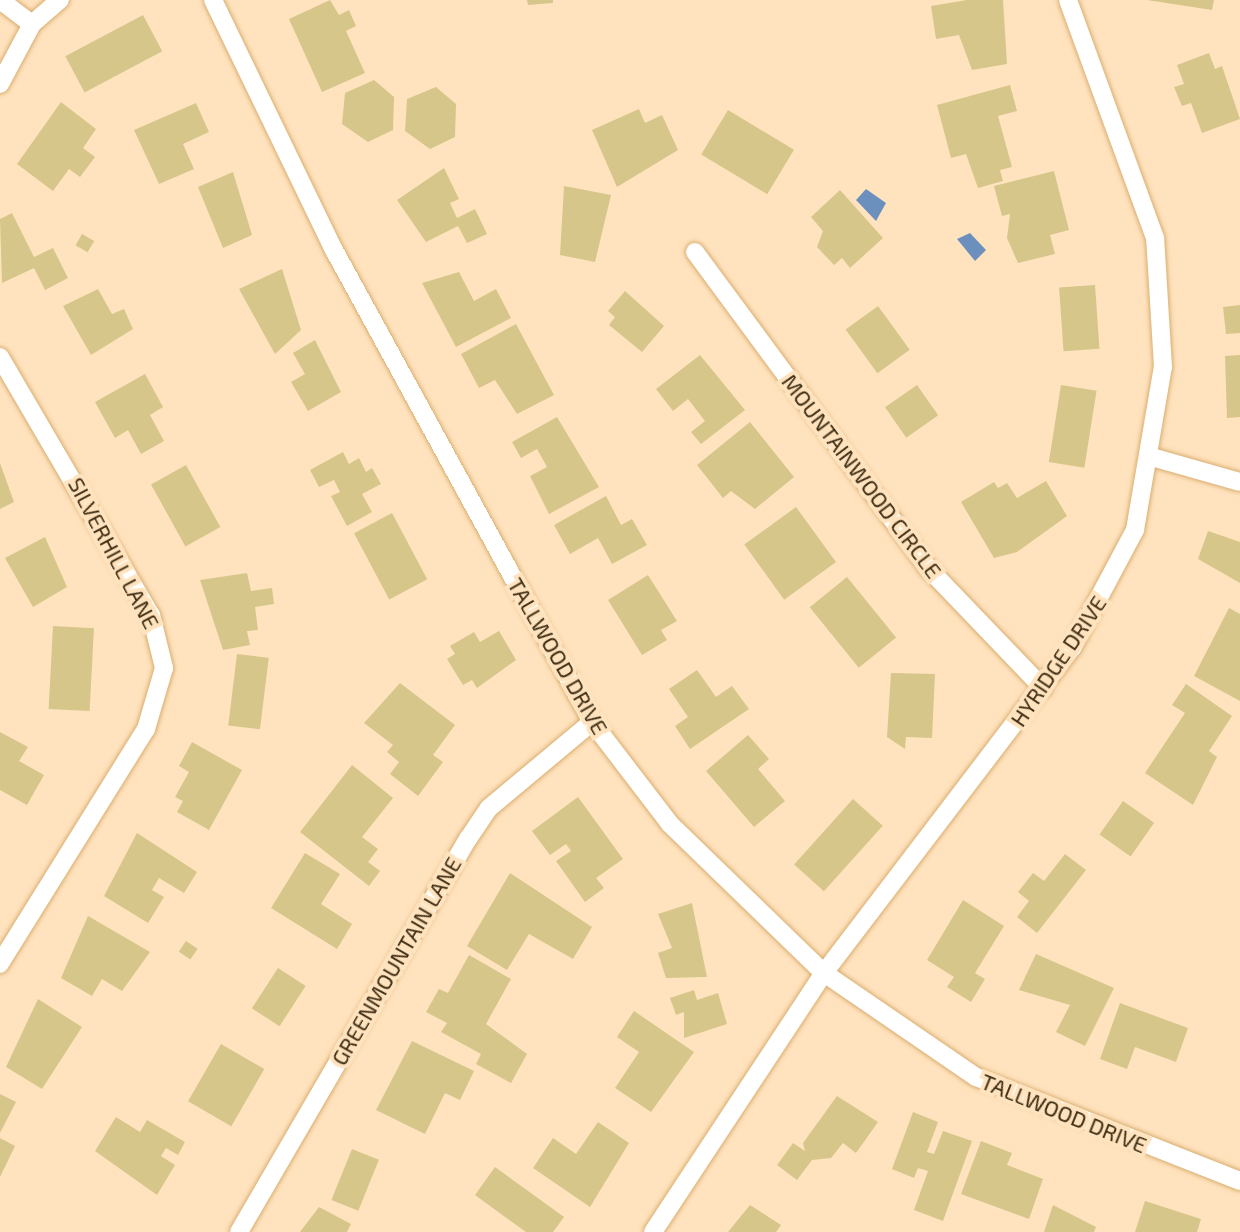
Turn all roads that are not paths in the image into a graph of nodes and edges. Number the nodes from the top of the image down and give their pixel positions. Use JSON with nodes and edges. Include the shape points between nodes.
{"nodes":[{"id":1,"x":0,"y":0,"type":"edge"},
{"id":2,"x":60,"y":0,"type":"edge"},
{"id":3,"x":213,"y":0,"type":"edge"},
{"id":4,"x":1068,"y":0,"type":"edge"},
{"id":5,"x":32,"y":24,"type":"junction"},
{"id":6,"x":0,"y":84,"type":"edge"},
{"id":7,"x":695,"y":252,"type":"dead end"},
{"id":8,"x":0,"y":357,"type":"edge"},
{"id":9,"x":1152,"y":457,"type":"junction"},
{"id":10,"x":1240,"y":482,"type":"edge"},
{"id":11,"x":1043,"y":688,"type":"junction"},
{"id":12,"x":592,"y":722,"type":"junction"},
{"id":13,"x":0,"y":964,"type":"edge"},
{"id":14,"x":824,"y":973,"type":"junction"},
{"id":15,"x":1240,"y":1181,"type":"edge"},
{"id":16,"x":239,"y":1232,"type":"edge"},
{"id":17,"x":653,"y":1232,"type":"edge"}],
"edges":[{"from":1,"to":5,"type":"street"},
{"from":2,"to":5,"type":"street"},
{"from":3,"to":12,"type":"street","name":"TALLWOOD DRIVE","via":[[334,250]]},
{"from":4,"to":9,"type":"street","name":"HYRIDGE DRIVE","via":[[1155,238],[1163,367]]},
{"from":5,"to":6,"type":"street"},
{"from":7,"to":11,"type":"street","name":"MOUNTAINWOOD CIRCLE","via":[[927,567]]},
{"from":8,"to":13,"type":"street","name":"SILVERHILL LANE","via":[[151,615],[164,668],[146,729]]},
{"from":9,"to":10,"type":"street"},
{"from":9,"to":11,"type":"street","name":"HYRIDGE DRIVE","via":[[1135,530]]},
{"from":11,"to":14,"type":"street","name":"HYRIDGE DRIVE"},
{"from":12,"to":14,"type":"street","name":"TALLWOOD DRIVE","via":[[670,824]]},
{"from":12,"to":16,"type":"street","name":"GREENMOUNTAIN LANE","via":[[489,808]]},
{"from":14,"to":15,"type":"street","name":"TALLWOOD DRIVE","via":[[976,1077]]},
{"from":14,"to":17,"type":"street","name":"HYRIDGE DRIVE"}]}
